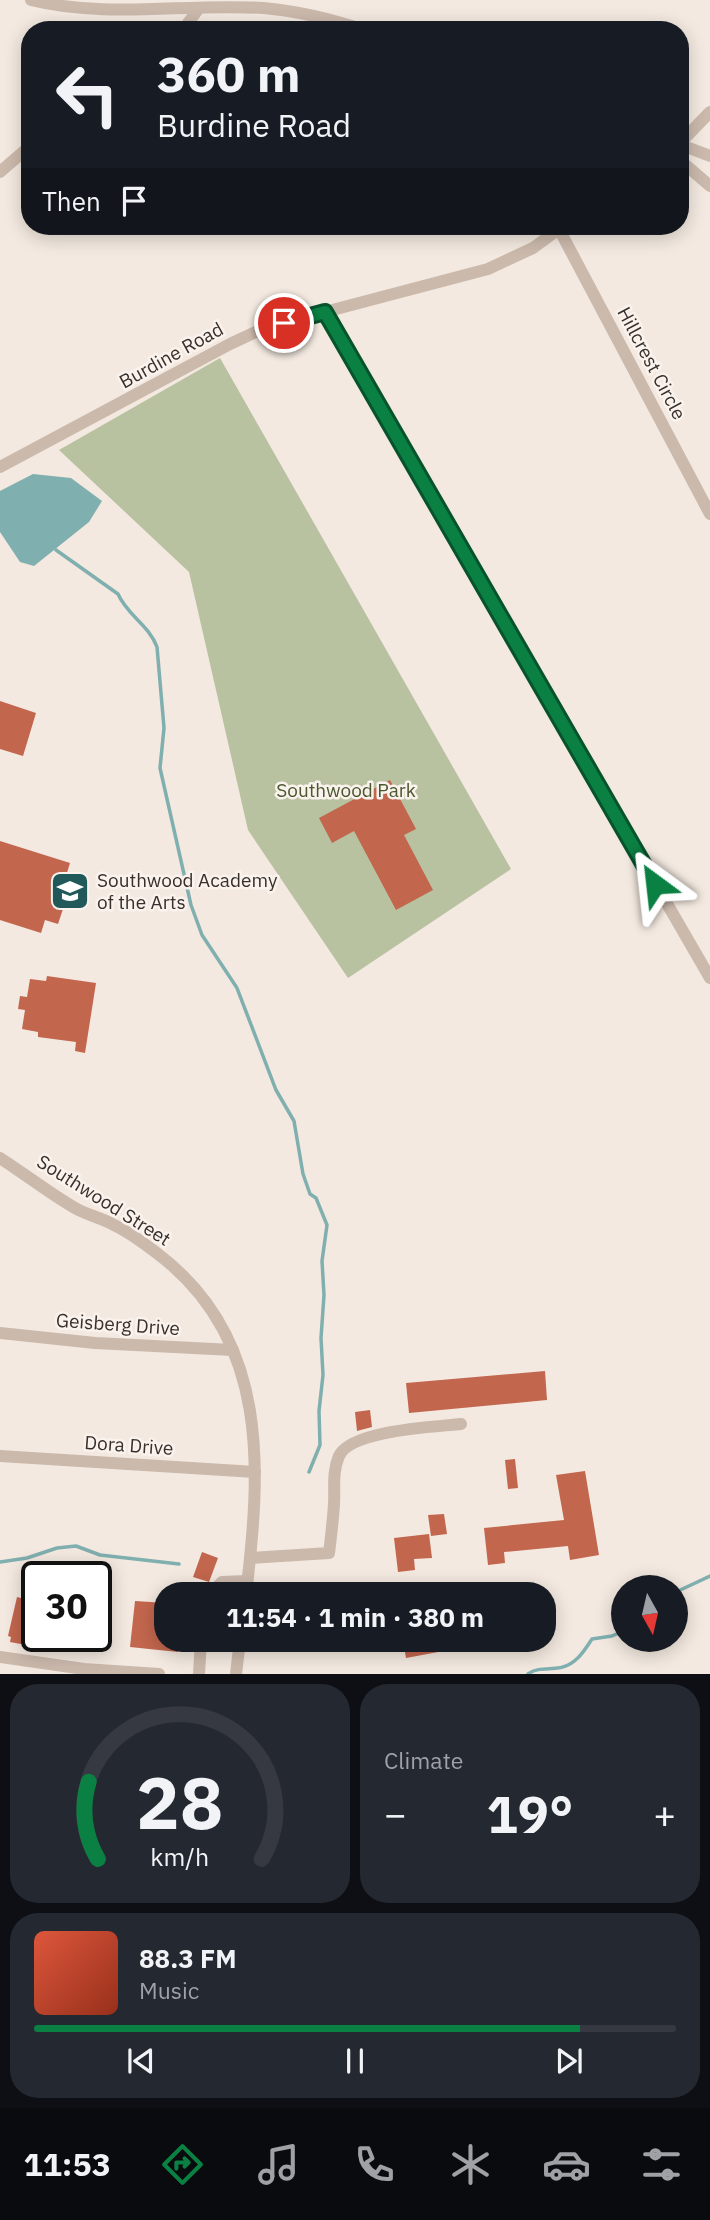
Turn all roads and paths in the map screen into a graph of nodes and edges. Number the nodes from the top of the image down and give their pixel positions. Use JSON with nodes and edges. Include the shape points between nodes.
{"nodes":[{"id":1,"x":31,"y":0,"type":"edge"},
{"id":2,"x":199,"y":8,"type":"junction"},
{"id":3,"x":190,"y":21,"type":"edge"},
{"id":4,"x":330,"y":21,"type":"edge"},
{"id":5,"x":710,"y":112,"type":"edge"},
{"id":6,"x":689,"y":135,"type":"edge"},
{"id":7,"x":689,"y":147,"type":"edge"},
{"id":8,"x":21,"y":154,"type":"edge"},
{"id":9,"x":710,"y":156,"type":"edge"},
{"id":10,"x":689,"y":168,"type":"edge"},
{"id":11,"x":0,"y":172,"type":"edge"},
{"id":12,"x":710,"y":186,"type":"edge"},
{"id":13,"x":549,"y":235,"type":"edge"},
{"id":14,"x":565,"y":235,"type":"edge"},
{"id":15,"x":325,"y":312,"type":"junction"},
{"id":16,"x":0,"y":467,"type":"edge"},
{"id":17,"x":710,"y":514,"type":"edge"},
{"id":18,"x":710,"y":978,"type":"edge"},
{"id":19,"x":0,"y":1158,"type":"edge"},
{"id":20,"x":0,"y":1333,"type":"edge"},
{"id":21,"x":233,"y":1350,"type":"junction"},
{"id":22,"x":461,"y":1424,"type":"dead end"},
{"id":23,"x":0,"y":1456,"type":"edge"},
{"id":24,"x":255,"y":1472,"type":"junction"},
{"id":25,"x":250,"y":1558,"type":"junction"},
{"id":26,"x":247,"y":1582,"type":"edge"},
{"id":27,"x":200,"y":1652,"type":"edge"},
{"id":28,"x":239,"y":1652,"type":"edge"},
{"id":29,"x":0,"y":1657,"type":"edge"},
{"id":30,"x":159,"y":1674,"type":"edge"},
{"id":31,"x":199,"y":1674,"type":"edge"},
{"id":32,"x":236,"y":1674,"type":"edge"}],
"edges":[{"from":1,"to":2,"type":"street","via":[[124,10]]},
{"from":2,"to":3,"type":"street"},
{"from":2,"to":4,"type":"street","via":[[261,8]]},
{"from":5,"to":6,"type":"street"},
{"from":7,"to":9,"type":"street"},
{"from":8,"to":11,"type":"street"},
{"from":10,"to":12,"type":"street"},
{"from":13,"to":15,"type":"street","name":"Burdine Road","via":[[488,270]]},
{"from":14,"to":17,"type":"street","name":"Hillcrest Circle"},
{"from":15,"to":16,"type":"street","name":"Burdine Road","via":[[264,328],[230,344]]},
{"from":15,"to":18,"type":"street"},
{"from":19,"to":21,"type":"street","name":"Southwood Street","via":[[76,1209],[115,1225],[158,1254],[191,1282],[219,1319]]},
{"from":20,"to":21,"type":"street","name":"Geisberg Drive"},
{"from":21,"to":24,"type":"street","name":"Southwood Street","via":[[248,1390]]},
{"from":22,"to":25,"type":"street","via":[[386,1432],[355,1442],[340,1453],[334,1472],[329,1553]]},
{"from":23,"to":24,"type":"street","name":"Dora Drive"},
{"from":24,"to":25,"type":"street","name":"Southwood Street"},
{"from":25,"to":26,"type":"street","name":"Southwood Street"},
{"from":27,"to":31,"type":"street"},
{"from":28,"to":32,"type":"street"},
{"from":29,"to":30,"type":"street"}]}
